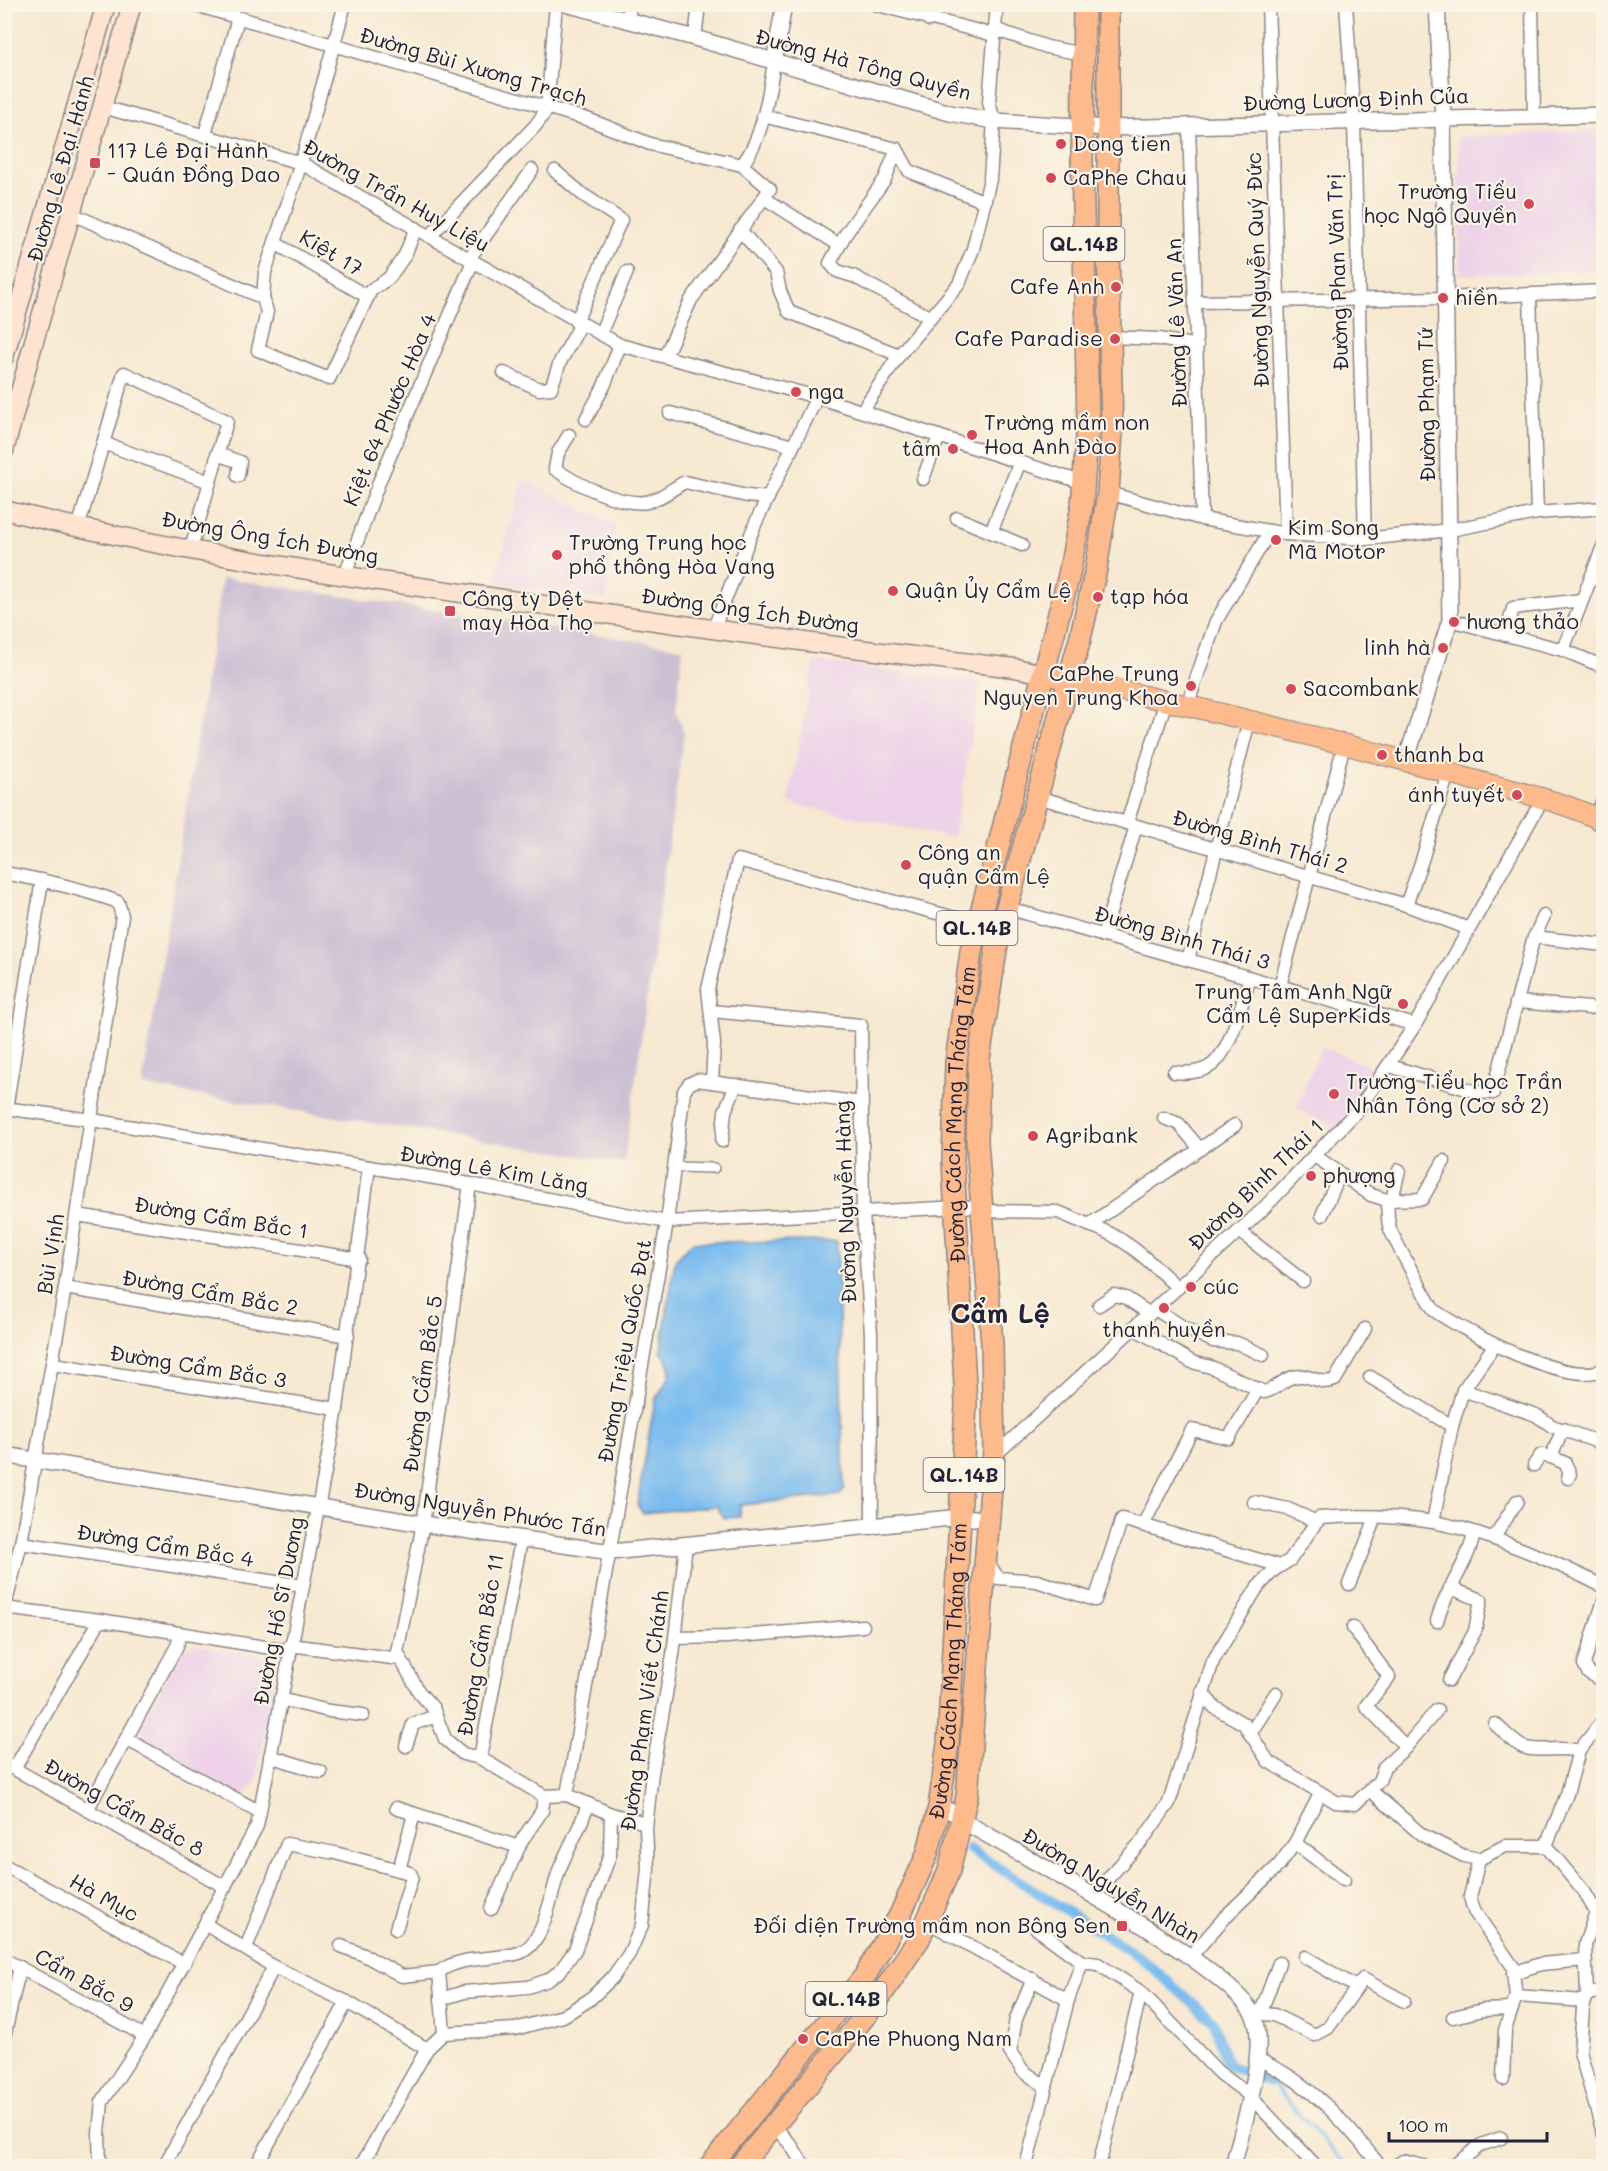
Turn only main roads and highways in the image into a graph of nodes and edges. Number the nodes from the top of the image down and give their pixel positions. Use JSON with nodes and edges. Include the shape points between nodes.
{"nodes":[{"id":1,"x":106,"y":4,"type":"edge"},
{"id":2,"x":132,"y":4,"type":"edge"},
{"id":3,"x":1084,"y":4,"type":"edge"},
{"id":4,"x":1108,"y":4,"type":"edge"},
{"id":5,"x":4,"y":357,"type":"edge"},
{"id":6,"x":4,"y":451,"type":"edge"},
{"id":7,"x":4,"y":510,"type":"edge"},
{"id":8,"x":1044,"y":674,"type":"junction"},
{"id":9,"x":1069,"y":679,"type":"junction"},
{"id":10,"x":1599,"y":819,"type":"edge"},
{"id":11,"x":743,"y":2164,"type":"edge"},
{"id":12,"x":710,"y":2166,"type":"edge"}],
"edges":[{"from":1,"to":5,"type":"main road","name":"Đường Lê Đại Hành"},
{"from":2,"to":6,"type":"main road","name":"Đường Lê Đại Hành"},
{"from":3,"to":8,"type":"highway","name":"Đường Cách Mạng Tháng Tám","number":"QL.14B","via":[[1082,127],[1088,338],[1084,483],[1072,565]]},
{"from":4,"to":9,"type":"highway","name":"Đường Cách Mạng Tháng Tám","number":"QL.14B","via":[[1107,240],[1112,432],[1108,493],[1096,569]]},
{"from":7,"to":8,"type":"main road","name":"Đường Ông Ích Đường","via":[[78,528],[345,575],[834,648]]},
{"from":8,"to":9,"type":"main road","name":"Đường Ông Ích Đường"},
{"from":8,"to":12,"type":"highway","name":"Đường Cách Mạng Tháng Tám","number":"QL.14B","via":[[978,924],[965,986],[956,1063],[955,1207],[966,1429],[948,1744],[939,1807],[915,1886],[884,1947]]},
{"from":9,"to":10,"type":"main road","name":"Đường Ông Ích Đường","via":[[1406,761]]},
{"from":9,"to":11,"type":"highway","name":"Đường Cách Mạng Tháng Tám","number":"QL.14B","via":[[1007,908],[990,981],[979,1059],[976,1119],[992,1344],[993,1457],[970,1769],[962,1816],[949,1871],[928,1922],[894,1978]]}]}
